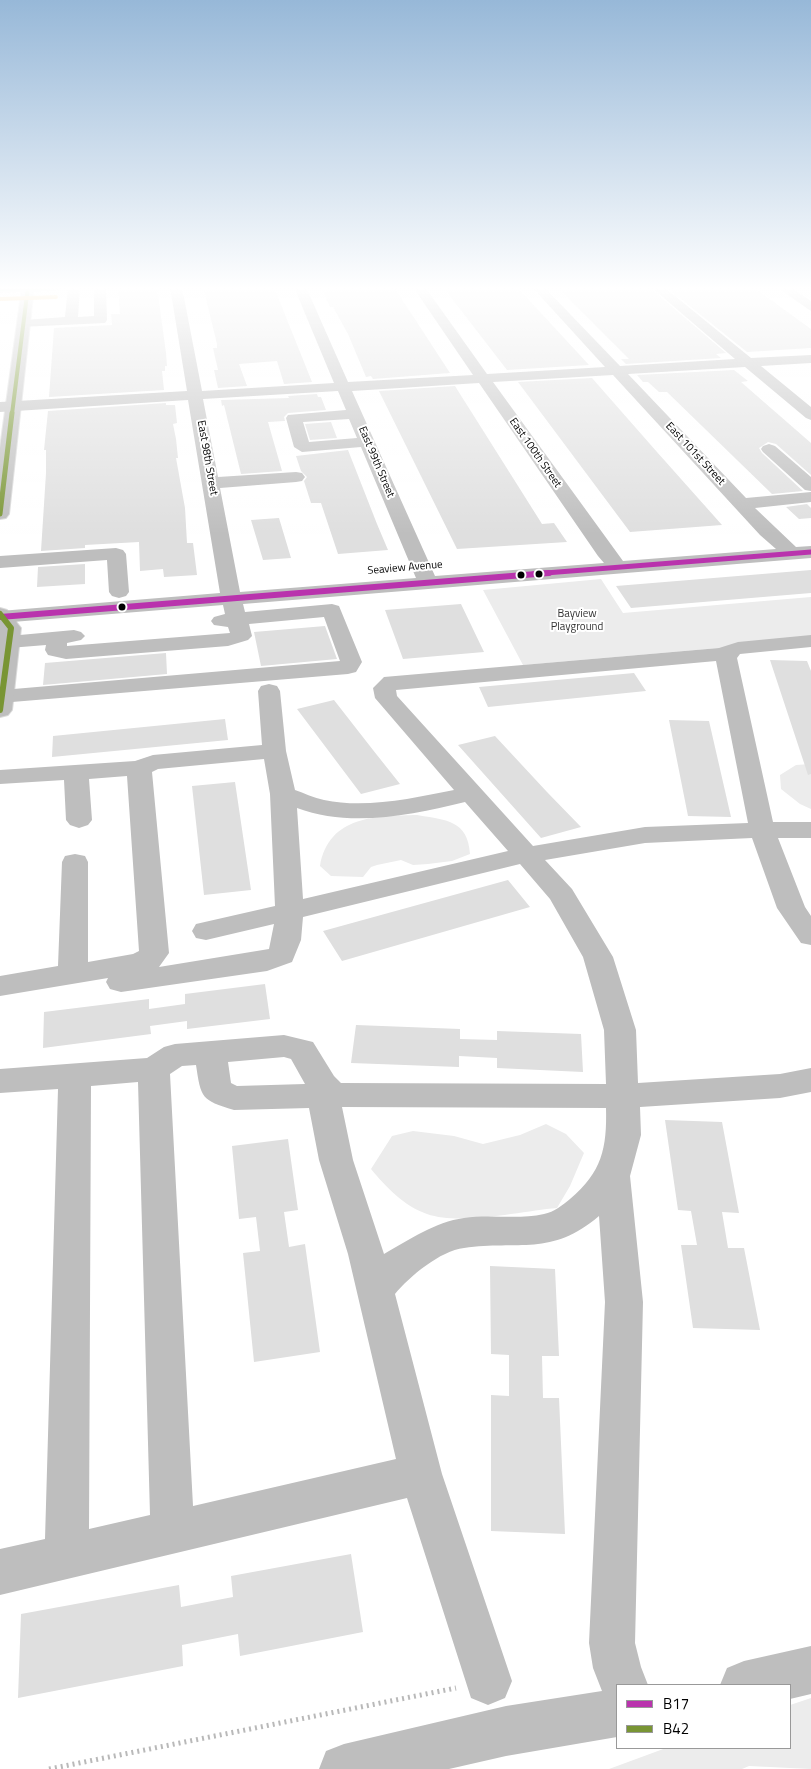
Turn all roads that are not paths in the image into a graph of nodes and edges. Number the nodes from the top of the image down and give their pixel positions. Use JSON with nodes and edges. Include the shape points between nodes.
{"nodes":[{"id":1,"x":15,"y":370,"type":"edge"},
{"id":2,"x":191,"y":370,"type":"edge"},
{"id":3,"x":337,"y":370,"type":"edge"},
{"id":4,"x":476,"y":370,"type":"edge"},
{"id":5,"x":617,"y":370,"type":"junction"},
{"id":6,"x":624,"y":370,"type":"edge"},
{"id":7,"x":757,"y":370,"type":"edge"},
{"id":8,"x":482,"y":378,"type":"junction"},
{"id":9,"x":344,"y":386,"type":"junction"},
{"id":10,"x":196,"y":395,"type":"junction"},
{"id":11,"x":7,"y":406,"type":"edge"},
{"id":12,"x":356,"y":414,"type":"junction"},
{"id":13,"x":811,"y":415,"type":"edge"},
{"id":14,"x":368,"y":442,"type":"junction"},
{"id":15,"x":769,"y":449,"type":"dead end"},
{"id":16,"x":296,"y":477,"type":"dead end"},
{"id":17,"x":211,"y":483,"type":"junction"},
{"id":18,"x":811,"y":486,"type":"edge"},
{"id":19,"x":811,"y":497,"type":"edge"},
{"id":20,"x":742,"y":504,"type":"junction"},
{"id":21,"x":0,"y":514,"type":"edge"},
{"id":22,"x":811,"y":536,"type":"edge"},
{"id":23,"x":775,"y":539,"type":"junction"},
{"id":24,"x":605,"y":552,"type":"junction"},
{"id":25,"x":801,"y":553,"type":"edge"},
{"id":26,"x":0,"y":562,"type":"edge"},
{"id":27,"x":619,"y":568,"type":"junction"},
{"id":28,"x":424,"y":575,"type":"junction"},
{"id":29,"x":119,"y":592,"type":"junction"},
{"id":30,"x":233,"y":601,"type":"junction"},
{"id":31,"x":329,"y":601,"type":"junction"},
{"id":32,"x":1,"y":612,"type":"edge"},
{"id":33,"x":811,"y":641,"type":"edge"},
{"id":34,"x":8,"y":642,"type":"junction"},
{"id":35,"x":727,"y":654,"type":"junction"},
{"id":36,"x":390,"y":684,"type":"junction"},
{"id":37,"x":269,"y":691,"type":"junction"},
{"id":38,"x":0,"y":708,"type":"edge"},
{"id":39,"x":274,"y":751,"type":"junction"},
{"id":40,"x":139,"y":768,"type":"junction"},
{"id":41,"x":76,"y":772,"type":"junction"},
{"id":42,"x":0,"y":777,"type":"edge"},
{"id":43,"x":472,"y":793,"type":"junction"},
{"id":44,"x":283,"y":794,"type":"junction"},
{"id":45,"x":79,"y":820,"type":"dead end"},
{"id":46,"x":762,"y":830,"type":"junction"},
{"id":47,"x":811,"y":830,"type":"edge"},
{"id":48,"x":526,"y":854,"type":"junction"},
{"id":49,"x":75,"y":862,"type":"dead end"},
{"id":50,"x":289,"y":912,"type":"junction"},
{"id":51,"x":206,"y":931,"type":"dead end"},
{"id":52,"x":811,"y":936,"type":"edge"},
{"id":53,"x":73,"y":973,"type":"junction"},
{"id":54,"x":0,"y":986,"type":"edge"},
{"id":55,"x":0,"y":1000,"type":"edge"},
{"id":56,"x":210,"y":1052,"type":"junction"},
{"id":57,"x":154,"y":1069,"type":"junction"},
{"id":58,"x":76,"y":1076,"type":"junction"},
{"id":59,"x":811,"y":1080,"type":"edge"},
{"id":60,"x":0,"y":1081,"type":"edge"},
{"id":61,"x":333,"y":1095,"type":"junction"},
{"id":62,"x":624,"y":1096,"type":"junction"},
{"id":63,"x":613,"y":1176,"type":"junction"},
{"id":64,"x":375,"y":1290,"type":"junction"},
{"id":65,"x":421,"y":1474,"type":"junction"},
{"id":66,"x":172,"y":1532,"type":"junction"},
{"id":67,"x":67,"y":1556,"type":"junction"},
{"id":68,"x":0,"y":1572,"type":"edge"},
{"id":69,"x":811,"y":1670,"type":"edge"},
{"id":70,"x":488,"y":1681,"type":"road end"},
{"id":71,"x":624,"y":1684,"type":"edge"},
{"id":72,"x":748,"y":1684,"type":"edge"},
{"id":73,"x":616,"y":1713,"type":"edge"},
{"id":74,"x":344,"y":1769,"type":"edge"}],
"edges":[{"from":1,"to":11,"type":"street"},
{"from":2,"to":10,"type":"street","name":"East 98th Street"},
{"from":3,"to":9,"type":"street","name":"East 99th Street"},
{"from":4,"to":8,"type":"street","name":"East 100th Street"},
{"from":5,"to":6,"type":"street"},
{"from":5,"to":8,"type":"street"},
{"from":5,"to":20,"type":"street","name":"East 101st Street"},
{"from":7,"to":13,"type":"street"},
{"from":8,"to":9,"type":"street"},
{"from":8,"to":24,"type":"street","name":"East 100th Street"},
{"from":9,"to":10,"type":"street"},
{"from":9,"to":12,"type":"street","name":"East 99th Street"},
{"from":10,"to":11,"type":"street"},
{"from":10,"to":17,"type":"street","name":"East 98th Street"},
{"from":11,"to":21,"type":"street"},
{"from":12,"to":14,"type":"street","name":"East 99th Street"},
{"from":12,"to":14,"type":"street","via":[[294,418],[302,446]]},
{"from":14,"to":28,"type":"street","name":"East 99th Street"},
{"from":15,"to":18,"type":"street"},
{"from":16,"to":17,"type":"street"},
{"from":17,"to":30,"type":"street","name":"East 98th Street"},
{"from":19,"to":20,"type":"street"},
{"from":20,"to":23,"type":"street","name":"East 101st Street"},
{"from":22,"to":23,"type":"street","name":"Seaview Avenue"},
{"from":23,"to":24,"type":"street","name":"Seaview Avenue"},
{"from":23,"to":25,"type":"street","name":"East 101st Street"},
{"from":24,"to":27,"type":"street","name":"East 100th Street"},
{"from":24,"to":28,"type":"street","name":"Seaview Avenue"},
{"from":25,"to":27,"type":"street","name":"Seaview Avenue"},
{"from":26,"to":29,"type":"street","via":[[116,554]]},
{"from":27,"to":28,"type":"street","name":"Seaview Avenue"},
{"from":28,"to":30,"type":"street","name":"Seaview Avenue"},
{"from":28,"to":31,"type":"street","name":"Seaview Avenue"},
{"from":29,"to":30,"type":"street","name":"Seaview Avenue"},
{"from":29,"to":32,"type":"street","name":"Seaview Avenue"},
{"from":30,"to":31,"type":"street","name":"Seaview Avenue"},
{"from":30,"to":32,"type":"street","name":"Seaview Avenue"},
{"from":30,"to":34,"type":"street","via":[[241,636],[228,640],[66,653],[56,650],[57,638]]},
{"from":31,"to":38,"type":"street","via":[[351,662],[348,667]]},
{"from":32,"to":34,"type":"street","via":[[11,628]]},
{"from":33,"to":35,"type":"street","via":[[738,648],[728,650]]},
{"from":34,"to":38,"type":"street"},
{"from":35,"to":36,"type":"street"},
{"from":35,"to":46,"type":"street"},
{"from":36,"to":37,"type":"street","via":[[353,682]]},
{"from":36,"to":43,"type":"street","via":[[384,688],[386,698]]},
{"from":37,"to":38,"type":"street"},
{"from":37,"to":39,"type":"street"},
{"from":39,"to":40,"type":"street","via":[[153,762]]},
{"from":39,"to":44,"type":"street"},
{"from":40,"to":41,"type":"street"},
{"from":40,"to":53,"type":"street","via":[[154,954],[148,960],[134,964]]},
{"from":41,"to":42,"type":"street"},
{"from":41,"to":45,"type":"street"},
{"from":43,"to":44,"type":"street","via":[[421,803],[352,809],[320,807]]},
{"from":43,"to":48,"type":"street"},
{"from":44,"to":50,"type":"street"},
{"from":46,"to":47,"type":"street"},
{"from":46,"to":48,"type":"street","via":[[645,835]]},
{"from":46,"to":52,"type":"street","via":[[791,908]]},
{"from":48,"to":50,"type":"street"},
{"from":48,"to":62,"type":"street","via":[[562,895],[598,957],[620,1030]]},
{"from":49,"to":53,"type":"street"},
{"from":50,"to":51,"type":"street"},
{"from":50,"to":55,"type":"street","via":[[287,944],[282,955],[267,961]]},
{"from":53,"to":54,"type":"street"},
{"from":56,"to":57,"type":"street","via":[[174,1055]]},
{"from":56,"to":61,"type":"street","via":[[284,1046],[302,1050],[322,1084]]},
{"from":56,"to":61,"type":"street","via":[[216,1090],[224,1096]]},
{"from":57,"to":58,"type":"street"},
{"from":57,"to":66,"type":"street"},
{"from":58,"to":60,"type":"street"},
{"from":58,"to":67,"type":"street"},
{"from":59,"to":62,"type":"street","via":[[780,1086]]},
{"from":61,"to":62,"type":"street"},
{"from":61,"to":64,"type":"street","via":[[325,1111],[336,1160]]},
{"from":62,"to":63,"type":"street","via":[[624,1135]]},
{"from":63,"to":64,"type":"street","via":[[572,1218],[548,1229],[463,1233],[436,1242],[396,1266]]},
{"from":63,"to":71,"type":"street","via":[[624,1302],[612,1643]]},
{"from":64,"to":65,"type":"street"},
{"from":65,"to":66,"type":"street"},
{"from":65,"to":70,"type":"street"},
{"from":66,"to":67,"type":"street"},
{"from":67,"to":68,"type":"street"},
{"from":69,"to":72,"type":"street"},
{"from":73,"to":74,"type":"street","via":[[506,1731]]}]}
